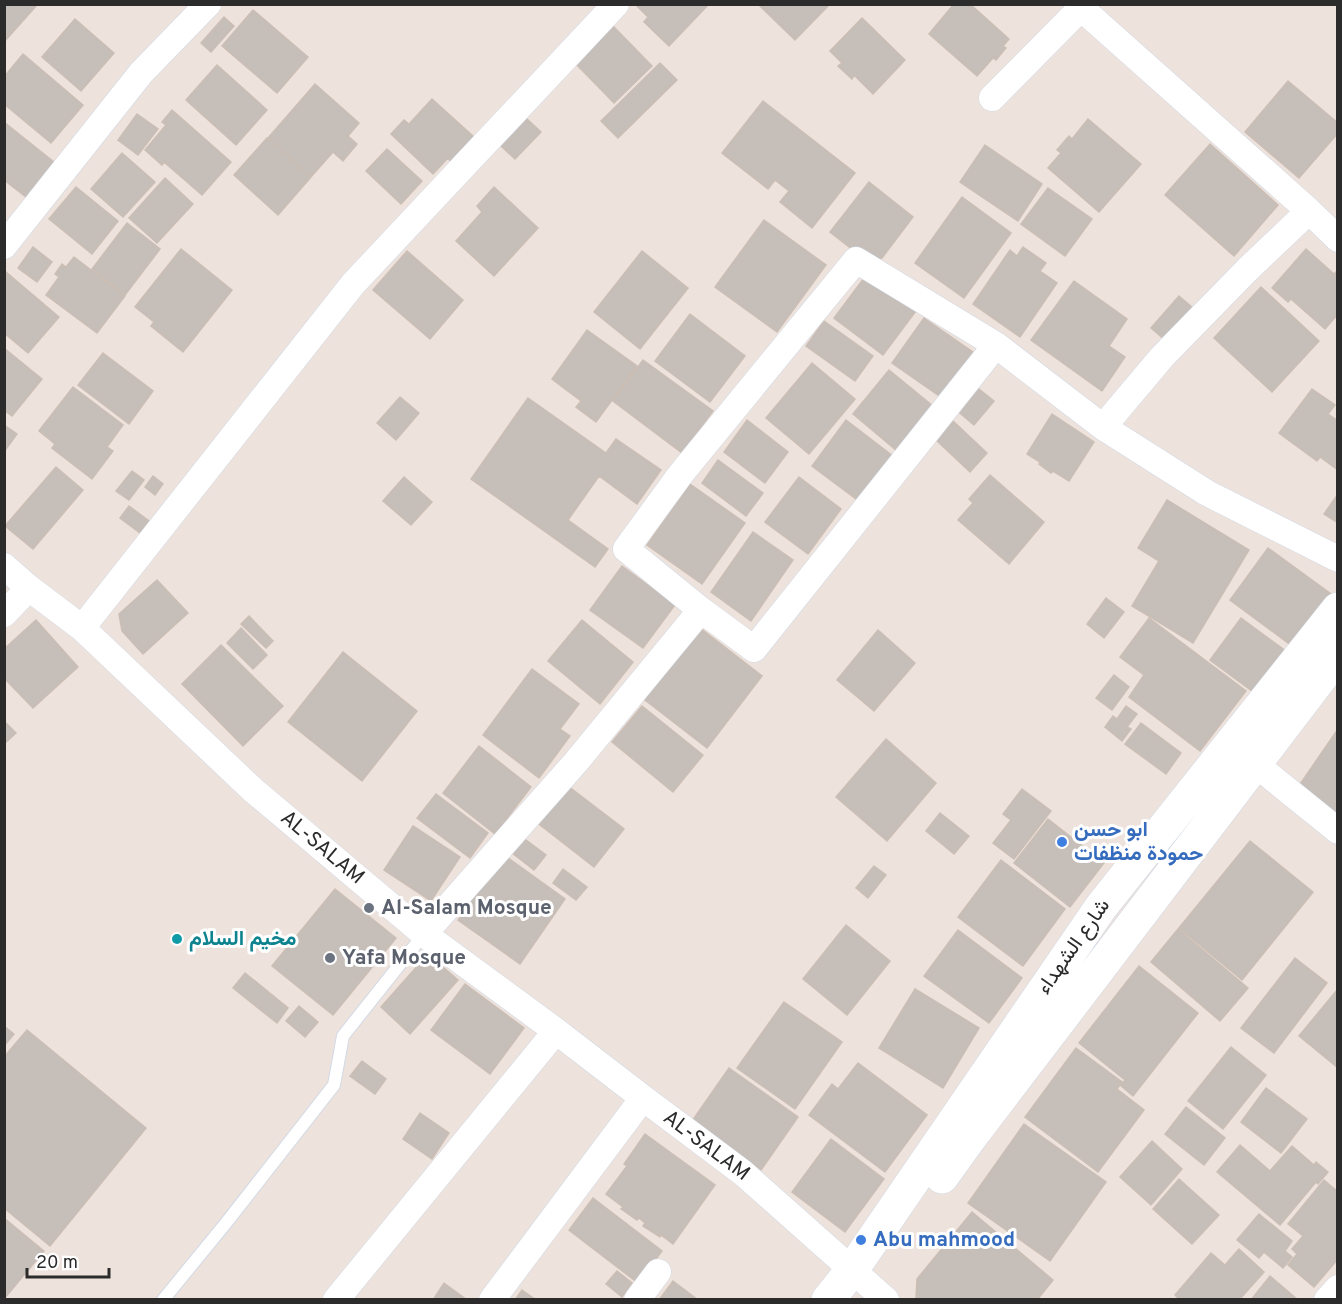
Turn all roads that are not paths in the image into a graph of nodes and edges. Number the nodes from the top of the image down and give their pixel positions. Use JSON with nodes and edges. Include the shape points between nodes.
{"nodes":[{"id":1,"x":208,"y":4,"type":"edge"},
{"id":2,"x":616,"y":4,"type":"edge"},
{"id":3,"x":992,"y":98,"type":"dead end"},
{"id":4,"x":1309,"y":211,"type":"junction"},
{"id":5,"x":1338,"y":239,"type":"edge"},
{"id":6,"x":4,"y":246,"type":"edge"},
{"id":7,"x":996,"y":345,"type":"junction"},
{"id":8,"x":1102,"y":427,"type":"junction"},
{"id":9,"x":1338,"y":560,"type":"edge"},
{"id":10,"x":4,"y":566,"type":"edge"},
{"id":11,"x":29,"y":588,"type":"junction"},
{"id":12,"x":1338,"y":609,"type":"edge"},
{"id":13,"x":701,"y":610,"type":"junction"},
{"id":14,"x":4,"y":614,"type":"edge"},
{"id":15,"x":82,"y":628,"type":"junction"},
{"id":16,"x":1338,"y":655,"type":"edge"},
{"id":17,"x":1254,"y":763,"type":"junction"},
{"id":18,"x":1338,"y":831,"type":"edge"},
{"id":19,"x":424,"y":934,"type":"junction"},
{"id":20,"x":556,"y":1031,"type":"junction"},
{"id":21,"x":643,"y":1098,"type":"junction"},
{"id":22,"x":658,"y":1272,"type":"dead end"},
{"id":23,"x":864,"y":1288,"type":"edge"},
{"id":24,"x":1338,"y":1288,"type":"edge"},
{"id":25,"x":163,"y":1299,"type":"edge"},
{"id":26,"x":336,"y":1299,"type":"edge"},
{"id":27,"x":492,"y":1299,"type":"edge"},
{"id":28,"x":637,"y":1299,"type":"edge"},
{"id":29,"x":828,"y":1299,"type":"edge"},
{"id":30,"x":1327,"y":1299,"type":"edge"}],
"edges":[{"from":1,"to":6,"type":"street","via":[[141,74]]},
{"from":2,"to":15,"type":"street","via":[[353,284]]},
{"from":3,"to":4,"type":"street","via":[[1081,8]]},
{"from":4,"to":5,"type":"street"},
{"from":4,"to":8,"type":"street","via":[[1162,357]]},
{"from":7,"to":8,"type":"street"},
{"from":7,"to":13,"type":"street","via":[[754,649]]},
{"from":7,"to":13,"type":"street","via":[[856,260],[680,476],[626,549]]},
{"from":8,"to":9,"type":"street","via":[[1207,493]]},
{"from":10,"to":11,"type":"street","name":"AL-SALAM"},
{"from":11,"to":14,"type":"street"},
{"from":11,"to":15,"type":"street","name":"AL-SALAM"},
{"from":12,"to":23,"type":"main road","name":"شارع الشهداء","via":[[1101,907]]},
{"from":13,"to":19,"type":"street","via":[[576,762]]},
{"from":15,"to":19,"type":"street","name":"AL-SALAM","via":[[253,790]]},
{"from":16,"to":17,"type":"main road","name":"شارع الشهداء"},
{"from":17,"to":18,"type":"street"},
{"from":17,"to":23,"type":"main road","name":"شارع الشهداء","via":[[970,1138]]},
{"from":19,"to":20,"type":"street","name":"AL-SALAM"},
{"from":19,"to":25,"type":"lane","via":[[343,1036],[334,1085]]},
{"from":20,"to":21,"type":"street","name":"AL-SALAM"},
{"from":20,"to":26,"type":"street"},
{"from":21,"to":23,"type":"street","name":"AL-SALAM","via":[[743,1173]]},
{"from":21,"to":27,"type":"street"},
{"from":22,"to":28,"type":"street"},
{"from":23,"to":29,"type":"main road","name":"شارع الشهداء"},
{"from":24,"to":30,"type":"street"}]}
